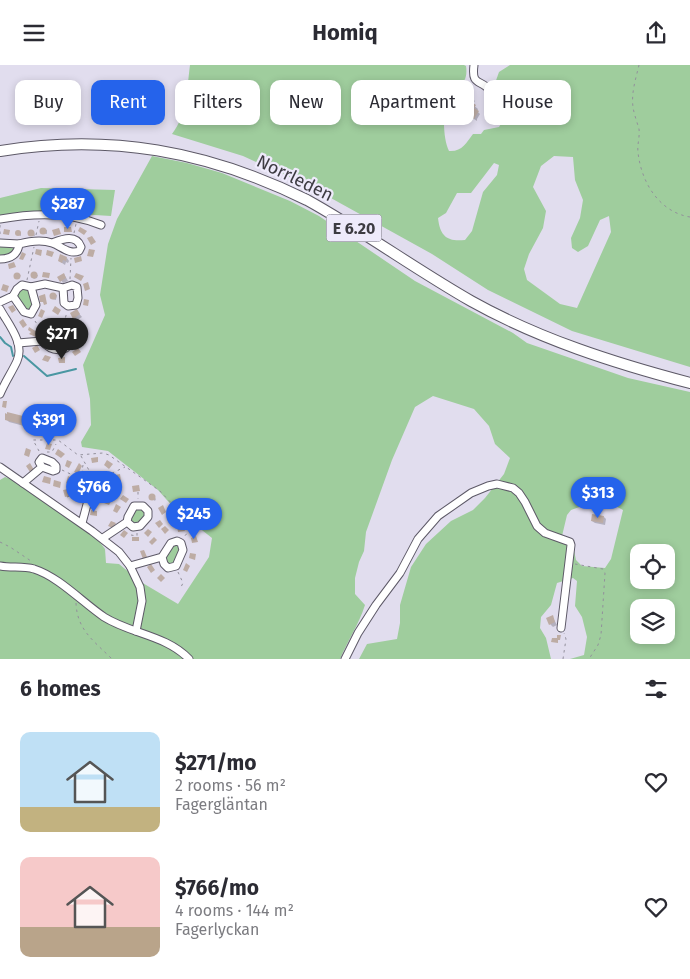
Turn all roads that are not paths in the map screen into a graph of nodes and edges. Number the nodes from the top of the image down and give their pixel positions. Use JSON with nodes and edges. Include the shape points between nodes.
{"nodes":[{"id":1,"x":474,"y":65,"type":"edge"},
{"id":2,"x":484,"y":86,"type":"edge"},
{"id":3,"x":0,"y":151,"type":"edge"},
{"id":4,"x":0,"y":219,"type":"edge"},
{"id":5,"x":101,"y":225,"type":"dead end"},
{"id":6,"x":0,"y":243,"type":"edge"},
{"id":7,"x":52,"y":243,"type":"junction"},
{"id":8,"x":19,"y":244,"type":"junction"},
{"id":9,"x":0,"y":259,"type":"edge"},
{"id":10,"x":29,"y":286,"type":"junction"},
{"id":11,"x":66,"y":286,"type":"junction"},
{"id":12,"x":13,"y":296,"type":"junction"},
{"id":13,"x":0,"y":302,"type":"edge"},
{"id":14,"x":0,"y":309,"type":"edge"},
{"id":15,"x":44,"y":338,"type":"junction"},
{"id":16,"x":18,"y":343,"type":"junction"},
{"id":17,"x":690,"y":383,"type":"edge"},
{"id":18,"x":0,"y":394,"type":"edge"},
{"id":19,"x":0,"y":467,"type":"edge"},
{"id":20,"x":42,"y":467,"type":"junction"},
{"id":21,"x":23,"y":483,"type":"junction"},
{"id":22,"x":89,"y":497,"type":"junction"},
{"id":23,"x":128,"y":522,"type":"junction"},
{"id":24,"x":82,"y":523,"type":"junction"},
{"id":25,"x":103,"y":538,"type":"junction"},
{"id":26,"x":162,"y":557,"type":"junction"},
{"id":27,"x":0,"y":565,"type":"edge"},
{"id":28,"x":130,"y":566,"type":"junction"},
{"id":29,"x":561,"y":628,"type":"road end"},
{"id":30,"x":136,"y":631,"type":"junction"},
{"id":31,"x":189,"y":659,"type":"edge"},
{"id":32,"x":345,"y":659,"type":"edge"}],
"edges":[{"from":1,"to":2,"type":"street","via":[[474,79]]},
{"from":3,"to":17,"type":"highway","name":"Norrleden","number":"E 6.20","via":[[63,143],[120,145],[181,153],[238,170],[307,200],[472,302],[540,335],[608,360]]},
{"from":4,"to":5,"type":"street","via":[[40,215],[77,217]]},
{"from":6,"to":8,"type":"street"},
{"from":7,"to":7,"type":"street","via":[[73,239],[81,247],[79,251],[72,252]]},
{"from":7,"to":8,"type":"street","via":[[35,240]]},
{"from":8,"to":9,"type":"street","via":[[16,254]]},
{"from":10,"to":11,"type":"street"},
{"from":10,"to":12,"type":"street","via":[[22,285]]},
{"from":10,"to":12,"type":"street","via":[[36,305],[30,314],[24,312]]},
{"from":11,"to":11,"type":"street","via":[[63,301],[68,306],[76,305],[77,287]]},
{"from":12,"to":13,"type":"street"},
{"from":14,"to":16,"type":"street"},
{"from":15,"to":15,"type":"street","via":[[51,349],[68,346],[69,341],[61,335]]},
{"from":15,"to":16,"type":"street"},
{"from":16,"to":18,"type":"street","via":[[18,358]]},
{"from":19,"to":21,"type":"street"},
{"from":20,"to":20,"type":"street","via":[[39,462],[44,458],[56,464],[53,471]]},
{"from":20,"to":21,"type":"street"},
{"from":21,"to":24,"type":"street"},
{"from":22,"to":22,"type":"street","via":[[96,496],[102,482],[98,476],[90,481]]},
{"from":22,"to":24,"type":"street"},
{"from":23,"to":23,"type":"street","via":[[138,527],[147,519],[148,511],[143,505],[132,507]]},
{"from":23,"to":25,"type":"street"},
{"from":24,"to":25,"type":"street"},
{"from":25,"to":28,"type":"street"},
{"from":26,"to":26,"type":"street","via":[[171,543],[175,541],[183,545],[178,564],[174,567],[166,566]]},
{"from":26,"to":28,"type":"street"},
{"from":27,"to":30,"type":"street","via":[[42,572],[105,617]]},
{"from":28,"to":30,"type":"street","via":[[140,587],[142,601]]},
{"from":29,"to":32,"type":"street","via":[[570,542],[537,527],[519,493],[498,484],[481,488],[460,499],[438,516],[418,539]]},
{"from":30,"to":31,"type":"street","via":[[172,645]]}]}
